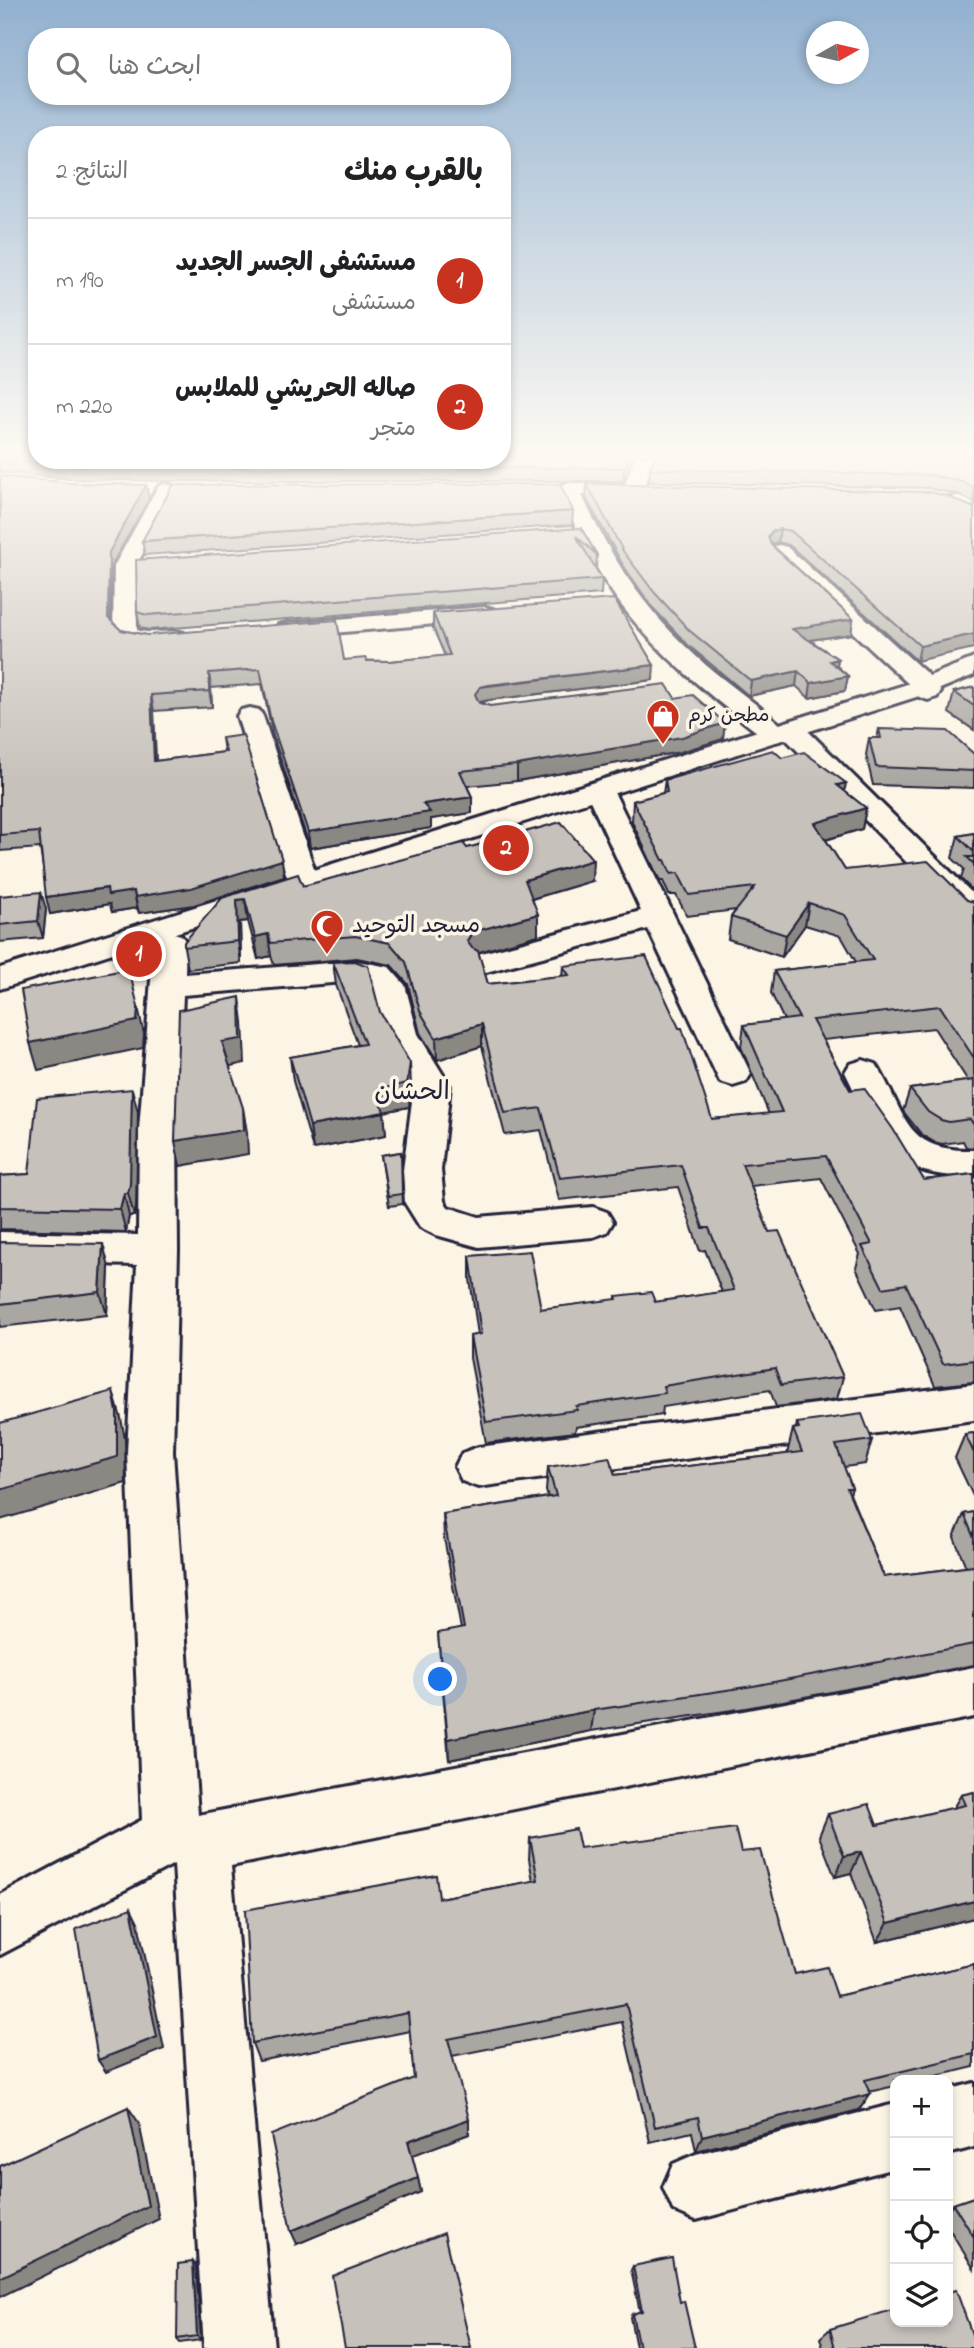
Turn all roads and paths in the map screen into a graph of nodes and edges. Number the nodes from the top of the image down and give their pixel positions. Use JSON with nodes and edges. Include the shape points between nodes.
{"nodes":[{"id":1,"x":125,"y":566,"type":"joint"},
{"id":2,"x":131,"y":566,"type":"edge"},
{"id":3,"x":608,"y":566,"type":"edge"},
{"id":4,"x":794,"y":566,"type":"edge"},
{"id":5,"x":631,"y":602,"type":"junction"},
{"id":6,"x":603,"y":604,"type":"edge"},
{"id":7,"x":507,"y":612,"type":"edge"},
{"id":8,"x":259,"y":632,"type":"edge"},
{"id":9,"x":204,"y":636,"type":"edge"},
{"id":10,"x":974,"y":666,"type":"edge"},
{"id":11,"x":974,"y":680,"type":"edge"},
{"id":12,"x":711,"y":683,"type":"junction"},
{"id":13,"x":683,"y":687,"type":"dead end"},
{"id":14,"x":927,"y":689,"type":"junction"},
{"id":15,"x":250,"y":716,"type":"dead end"},
{"id":16,"x":786,"y":735,"type":"junction"},
{"id":17,"x":602,"y":796,"type":"junction"},
{"id":18,"x":304,"y":883,"type":"junction"},
{"id":19,"x":974,"y":913,"type":"edge"},
{"id":20,"x":659,"y":916,"type":"junction"},
{"id":21,"x":486,"y":961,"type":"dead end"},
{"id":22,"x":170,"y":964,"type":"junction"},
{"id":23,"x":0,"y":979,"type":"edge"},
{"id":24,"x":0,"y":988,"type":"edge"},
{"id":25,"x":863,"y":1072,"type":"dead end"},
{"id":26,"x":733,"y":1074,"type":"dead end"},
{"id":27,"x":974,"y":1163,"type":"edge"},
{"id":28,"x":593,"y":1222,"type":"dead end"},
{"id":29,"x":0,"y":1247,"type":"edge"},
{"id":30,"x":158,"y":1250,"type":"junction"},
{"id":31,"x":974,"y":1402,"type":"edge"},
{"id":32,"x":478,"y":1467,"type":"dead end"},
{"id":33,"x":974,"y":1692,"type":"edge"},
{"id":34,"x":186,"y":1840,"type":"junction"},
{"id":35,"x":0,"y":1926,"type":"edge"},
{"id":36,"x":974,"y":2115,"type":"edge"},
{"id":37,"x":953,"y":2121,"type":"edge"},
{"id":38,"x":890,"y":2137,"type":"edge"},
{"id":39,"x":696,"y":2187,"type":"dead end"},
{"id":40,"x":239,"y":2348,"type":"edge"}],
"edges":[{"from":1,"to":2,"type":"street"},
{"from":1,"to":9,"type":"street","via":[[125,633],[149,640]]},
{"from":3,"to":5,"type":"street"},
{"from":4,"to":14,"type":"street"},
{"from":5,"to":6,"type":"street"},
{"from":5,"to":12,"type":"street"},
{"from":7,"to":8,"type":"street"},
{"from":10,"to":14,"type":"street"},
{"from":11,"to":14,"type":"street"},
{"from":12,"to":13,"type":"street"},
{"from":12,"to":16,"type":"street"},
{"from":14,"to":16,"type":"street"},
{"from":15,"to":18,"type":"street"},
{"from":16,"to":17,"type":"street"},
{"from":16,"to":18,"type":"street"},
{"from":16,"to":19,"type":"street"},
{"from":17,"to":20,"type":"street"},
{"from":17,"to":22,"type":"street"},
{"from":18,"to":23,"type":"street"},
{"from":20,"to":21,"type":"street"},
{"from":20,"to":26,"type":"street"},
{"from":22,"to":24,"type":"street"},
{"from":22,"to":28,"type":"street","via":[[377,974],[388,985],[401,1034],[432,1086],[422,1170],[425,1203],[434,1217],[479,1232]]},
{"from":22,"to":30,"type":"street","via":[[158,1129]]},
{"from":25,"to":27,"type":"street","via":[[898,1139],[923,1160],[950,1166]]},
{"from":29,"to":30,"type":"street"},
{"from":30,"to":34,"type":"street","via":[[150,1452]]},
{"from":31,"to":32,"type":"street"},
{"from":33,"to":34,"type":"street"},
{"from":34,"to":35,"type":"street"},
{"from":34,"to":40,"type":"street"},
{"from":36,"to":37,"type":"street"},
{"from":38,"to":39,"type":"street"}]}
